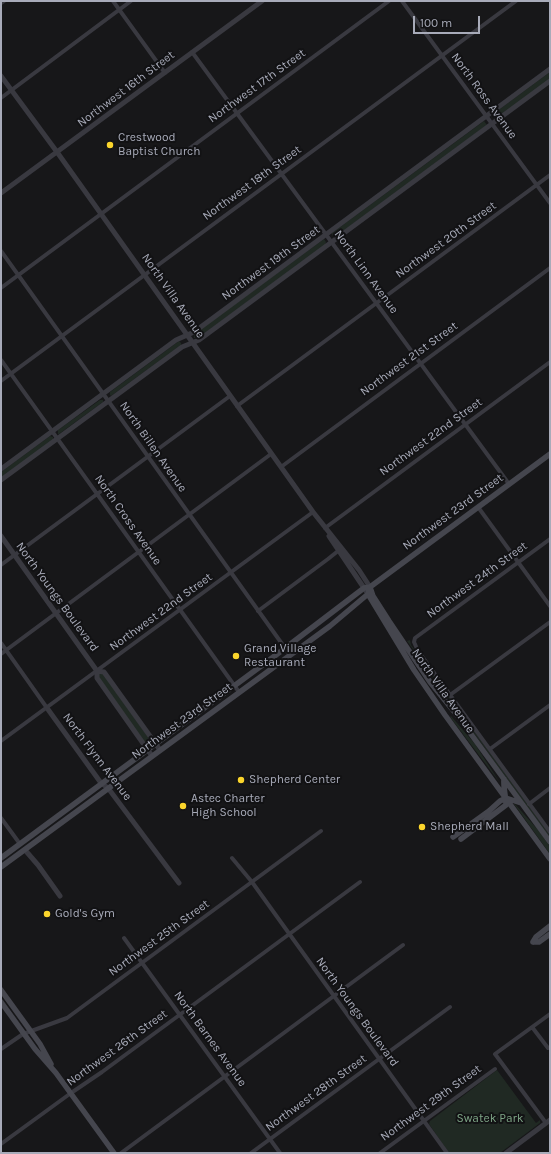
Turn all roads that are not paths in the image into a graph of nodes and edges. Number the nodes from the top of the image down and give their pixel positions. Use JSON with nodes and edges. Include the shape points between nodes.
{"nodes":[{"id":1,"x":4,"y":1,"type":"edge"},
{"id":2,"x":113,"y":1,"type":"edge"},
{"id":3,"x":131,"y":1,"type":"edge"},
{"id":4,"x":262,"y":1,"type":"edge"},
{"id":5,"x":389,"y":1,"type":"edge"},
{"id":6,"x":402,"y":1,"type":"edge"},
{"id":7,"x":516,"y":1,"type":"edge"},
{"id":8,"x":1,"y":3,"type":"edge"},
{"id":9,"x":119,"y":10,"type":"junction"},
{"id":10,"x":192,"y":52,"type":"junction"},
{"id":11,"x":442,"y":55,"type":"junction"},
{"id":12,"x":550,"y":69,"type":"edge"},
{"id":13,"x":165,"y":72,"type":"junction"},
{"id":14,"x":1,"y":76,"type":"edge"},
{"id":15,"x":550,"y":82,"type":"edge"},
{"id":16,"x":11,"y":90,"type":"junction"},
{"id":17,"x":1,"y":98,"type":"edge"},
{"id":18,"x":237,"y":113,"type":"junction"},
{"id":19,"x":486,"y":116,"type":"junction"},
{"id":20,"x":492,"y":124,"type":"junction"},
{"id":21,"x":57,"y":152,"type":"junction"},
{"id":22,"x":282,"y":174,"type":"junction"},
{"id":23,"x":550,"y":175,"type":"edge"},
{"id":24,"x":537,"y":185,"type":"junction"},
{"id":25,"x":1,"y":193,"type":"edge"},
{"id":26,"x":550,"y":203,"type":"edge"},
{"id":27,"x":101,"y":214,"type":"junction"},
{"id":28,"x":326,"y":234,"type":"junction"},
{"id":29,"x":332,"y":242,"type":"junction"},
{"id":30,"x":1,"y":251,"type":"edge"},
{"id":31,"x":550,"y":268,"type":"edge"},
{"id":32,"x":18,"y":275,"type":"junction"},
{"id":33,"x":144,"y":275,"type":"junction"},
{"id":34,"x":1,"y":288,"type":"edge"},
{"id":35,"x":376,"y":303,"type":"junction"},
{"id":36,"x":187,"y":335,"type":"junction"},
{"id":37,"x":63,"y":336,"type":"junction"},
{"id":38,"x":192,"y":343,"type":"junction"},
{"id":39,"x":1,"y":360,"type":"edge"},
{"id":40,"x":550,"y":362,"type":"edge"},
{"id":41,"x":421,"y":363,"type":"junction"},
{"id":42,"x":11,"y":374,"type":"junction"},
{"id":43,"x":1,"y":381,"type":"edge"},
{"id":44,"x":104,"y":395,"type":"junction"},
{"id":45,"x":230,"y":396,"type":"junction"},
{"id":46,"x":109,"y":402,"type":"junction"},
{"id":47,"x":237,"y":406,"type":"junction"},
{"id":48,"x":465,"y":424,"type":"junction"},
{"id":49,"x":53,"y":432,"type":"junction"},
{"id":50,"x":58,"y":439,"type":"junction"},
{"id":51,"x":271,"y":454,"type":"junction"},
{"id":52,"x":550,"y":454,"type":"edge"},
{"id":53,"x":148,"y":457,"type":"junction"},
{"id":54,"x":280,"y":467,"type":"junction"},
{"id":55,"x":1,"y":469,"type":"edge"},
{"id":56,"x":1,"y":480,"type":"edge"},
{"id":57,"x":509,"y":484,"type":"junction"},
{"id":58,"x":98,"y":494,"type":"junction"},
{"id":59,"x":478,"y":507,"type":"junction"},
{"id":60,"x":313,"y":512,"type":"junction"},
{"id":61,"x":189,"y":515,"type":"junction"},
{"id":62,"x":325,"y":529,"type":"junction"},
{"id":63,"x":1,"y":536,"type":"edge"},
{"id":64,"x":550,"y":539,"type":"edge"},
{"id":65,"x":338,"y":551,"type":"junction"},
{"id":66,"x":139,"y":552,"type":"junction"},
{"id":67,"x":14,"y":555,"type":"junction"},
{"id":68,"x":518,"y":562,"type":"junction"},
{"id":69,"x":1,"y":565,"type":"edge"},
{"id":70,"x":231,"y":573,"type":"junction"},
{"id":71,"x":367,"y":587,"type":"junction"},
{"id":72,"x":368,"y":594,"type":"junction"},
{"id":73,"x":341,"y":605,"type":"junction"},
{"id":74,"x":550,"y":606,"type":"edge"},
{"id":75,"x":180,"y":610,"type":"junction"},
{"id":76,"x":258,"y":611,"type":"junction"},
{"id":77,"x":346,"y":612,"type":"junction"},
{"id":78,"x":56,"y":613,"type":"junction"},
{"id":79,"x":324,"y":619,"type":"junction"},
{"id":80,"x":550,"y":622,"type":"edge"},
{"id":81,"x":330,"y":626,"type":"junction"},
{"id":82,"x":305,"y":633,"type":"junction"},
{"id":83,"x":415,"y":638,"type":"joint"},
{"id":84,"x":310,"y":640,"type":"junction"},
{"id":85,"x":1,"y":643,"type":"edge"},
{"id":86,"x":285,"y":648,"type":"junction"},
{"id":87,"x":6,"y":650,"type":"junction"},
{"id":88,"x":1,"y":654,"type":"edge"},
{"id":89,"x":276,"y":655,"type":"junction"},
{"id":90,"x":290,"y":655,"type":"junction"},
{"id":91,"x":274,"y":667,"type":"junction"},
{"id":92,"x":97,"y":671,"type":"junction"},
{"id":93,"x":255,"y":671,"type":"junction"},
{"id":94,"x":234,"y":686,"type":"junction"},
{"id":95,"x":239,"y":692,"type":"junction"},
{"id":96,"x":438,"y":693,"type":"junction"},
{"id":97,"x":450,"y":695,"type":"junction"},
{"id":98,"x":550,"y":705,"type":"edge"},
{"id":99,"x":47,"y":708,"type":"junction"},
{"id":100,"x":444,"y":712,"type":"junction"},
{"id":101,"x":457,"y":715,"type":"junction"},
{"id":102,"x":189,"y":719,"type":"junction"},
{"id":103,"x":194,"y":726,"type":"junction"},
{"id":104,"x":1,"y":741,"type":"edge"},
{"id":105,"x":155,"y":744,"type":"junction"},
{"id":106,"x":490,"y":749,"type":"junction"},
{"id":107,"x":147,"y":750,"type":"junction"},
{"id":108,"x":160,"y":750,"type":"junction"},
{"id":109,"x":152,"y":756,"type":"junction"},
{"id":110,"x":504,"y":779,"type":"junction"},
{"id":111,"x":101,"y":783,"type":"junction"},
{"id":112,"x":108,"y":788,"type":"junction"},
{"id":113,"x":550,"y":788,"type":"edge"},
{"id":114,"x":506,"y":798,"type":"junction"},
{"id":115,"x":74,"y":803,"type":"junction"},
{"id":116,"x":521,"y":803,"type":"junction"},
{"id":117,"x":529,"y":804,"type":"junction"},
{"id":118,"x":79,"y":809,"type":"junction"},
{"id":119,"x":1,"y":818,"type":"edge"},
{"id":120,"x":54,"y":818,"type":"junction"},
{"id":121,"x":58,"y":825,"type":"junction"},
{"id":122,"x":321,"y":831,"type":"dead end"},
{"id":123,"x":550,"y":832,"type":"edge"},
{"id":124,"x":453,"y":837,"type":"dead end"},
{"id":125,"x":27,"y":838,"type":"junction"},
{"id":126,"x":461,"y":839,"type":"dead end"},
{"id":127,"x":550,"y":842,"type":"edge"},
{"id":128,"x":20,"y":844,"type":"junction"},
{"id":129,"x":25,"y":850,"type":"junction"},
{"id":130,"x":8,"y":852,"type":"junction"},
{"id":131,"x":1,"y":858,"type":"edge"},
{"id":132,"x":232,"y":858,"type":"dead end"},
{"id":133,"x":550,"y":858,"type":"edge"},
{"id":134,"x":1,"y":867,"type":"edge"},
{"id":135,"x":252,"y":882,"type":"junction"},
{"id":136,"x":360,"y":882,"type":"dead end"},
{"id":137,"x":178,"y":883,"type":"dead end"},
{"id":138,"x":60,"y":896,"type":"dead end"},
{"id":139,"x":550,"y":926,"type":"edge"},
{"id":140,"x":289,"y":934,"type":"junction"},
{"id":141,"x":550,"y":934,"type":"edge"},
{"id":142,"x":124,"y":938,"type":"dead end"},
{"id":143,"x":404,"y":945,"type":"dead end"},
{"id":144,"x":142,"y":962,"type":"junction"},
{"id":145,"x":1,"y":990,"type":"edge"},
{"id":146,"x":334,"y":996,"type":"junction"},
{"id":147,"x":1,"y":1002,"type":"edge"},
{"id":148,"x":11,"y":1004,"type":"junction"},
{"id":149,"x":450,"y":1007,"type":"dead end"},
{"id":150,"x":5,"y":1008,"type":"junction"},
{"id":151,"x":550,"y":1014,"type":"edge"},
{"id":152,"x":180,"y":1015,"type":"junction"},
{"id":153,"x":532,"y":1027,"type":"junction"},
{"id":154,"x":31,"y":1031,"type":"junction"},
{"id":155,"x":24,"y":1034,"type":"junction"},
{"id":156,"x":548,"y":1048,"type":"dead end"},
{"id":157,"x":1,"y":1049,"type":"edge"},
{"id":158,"x":380,"y":1059,"type":"junction"},
{"id":159,"x":495,"y":1069,"type":"dead end"},
{"id":160,"x":56,"y":1073,"type":"junction"},
{"id":161,"x":225,"y":1077,"type":"junction"},
{"id":162,"x":71,"y":1093,"type":"junction"},
{"id":163,"x":424,"y":1121,"type":"junction"},
{"id":164,"x":548,"y":1121,"type":"edge"},
{"id":165,"x":270,"y":1139,"type":"junction"},
{"id":166,"x":1,"y":1144,"type":"edge"},
{"id":167,"x":114,"y":1153,"type":"edge"},
{"id":168,"x":121,"y":1153,"type":"edge"},
{"id":169,"x":251,"y":1153,"type":"edge"},
{"id":170,"x":280,"y":1153,"type":"edge"},
{"id":171,"x":380,"y":1153,"type":"edge"},
{"id":172,"x":447,"y":1153,"type":"edge"},
{"id":173,"x":506,"y":1153,"type":"edge"}],
"edges":[{"from":1,"to":8,"type":"street"},
{"from":2,"to":9,"type":"street"},
{"from":3,"to":9,"type":"street"},
{"from":4,"to":10,"type":"street","name":"Northwest 16th Street"},
{"from":5,"to":18,"type":"street","name":"Northwest 17th Street"},
{"from":6,"to":11,"type":"street","name":"North Ross Avenue"},
{"from":7,"to":11,"type":"street","name":"Northwest 18th Street"},
{"from":9,"to":13,"type":"street"},
{"from":9,"to":16,"type":"street"},
{"from":10,"to":13,"type":"street","name":"Northwest 16th Street"},
{"from":10,"to":18,"type":"street","name":"North Linn Avenue"},
{"from":11,"to":19,"type":"street","name":"North Ross Avenue"},
{"from":11,"to":22,"type":"street","name":"Northwest 18th Street"},
{"from":12,"to":19,"type":"street","name":"Northwest 19th Street"},
{"from":13,"to":21,"type":"street","name":"Northwest 16th Street"},
{"from":14,"to":16,"type":"street","name":"North Villa Avenue"},
{"from":15,"to":20,"type":"street","name":"Northwest 19th Street"},
{"from":16,"to":17,"type":"street"},
{"from":16,"to":21,"type":"street","name":"North Villa Avenue"},
{"from":18,"to":22,"type":"street","name":"North Linn Avenue"},
{"from":18,"to":27,"type":"street","name":"Northwest 17th Street"},
{"from":19,"to":20,"type":"street","name":"North Ross Avenue"},
{"from":19,"to":28,"type":"street","name":"Northwest 19th Street"},
{"from":20,"to":24,"type":"street","name":"North Ross Avenue"},
{"from":20,"to":29,"type":"street","name":"Northwest 19th Street"},
{"from":21,"to":25,"type":"street","name":"Northwest 16th Street"},
{"from":21,"to":27,"type":"street","name":"North Villa Avenue"},
{"from":22,"to":28,"type":"street","name":"North Linn Avenue"},
{"from":22,"to":33,"type":"street","name":"Northwest 18th Street"},
{"from":23,"to":24,"type":"street","name":"Northwest 20th Street"},
{"from":24,"to":26,"type":"street","name":"North Ross Avenue"},
{"from":24,"to":35,"type":"street","name":"Northwest 20th Street"},
{"from":27,"to":32,"type":"street","name":"Northwest 17th Street"},
{"from":27,"to":33,"type":"street","name":"North Villa Avenue"},
{"from":28,"to":29,"type":"street","name":"North Linn Avenue"},
{"from":28,"to":36,"type":"street","name":"Northwest 19th Street"},
{"from":29,"to":35,"type":"street","name":"North Linn Avenue"},
{"from":29,"to":38,"type":"street","name":"Northwest 19th Street"},
{"from":30,"to":32,"type":"street","name":"North Billen Avenue"},
{"from":31,"to":41,"type":"street","name":"Northwest 21st Street"},
{"from":32,"to":34,"type":"street","name":"Northwest 17th Street"},
{"from":32,"to":37,"type":"street","name":"North Billen Avenue"},
{"from":33,"to":36,"type":"street","name":"North Villa Avenue"},
{"from":33,"to":37,"type":"street","name":"Northwest 18th Street"},
{"from":35,"to":41,"type":"street","name":"North Linn Avenue"},
{"from":35,"to":47,"type":"street","name":"Northwest 20th Street"},
{"from":36,"to":38,"type":"street","name":"North Villa Avenue"},
{"from":36,"to":44,"type":"street","name":"Northwest 19th Street","via":[[176,340]]},
{"from":37,"to":42,"type":"street","name":"Northwest 18th Street"},
{"from":37,"to":44,"type":"street","name":"North Billen Avenue"},
{"from":38,"to":45,"type":"street","name":"North Villa Avenue"},
{"from":38,"to":46,"type":"street","name":"Northwest 19th Street","via":[[182,347]]},
{"from":39,"to":42,"type":"street","name":"North Cross Avenue"},
{"from":40,"to":48,"type":"street","name":"Northwest 22nd Street"},
{"from":41,"to":48,"type":"street","name":"North Linn Avenue"},
{"from":41,"to":54,"type":"street","name":"Northwest 21st Street"},
{"from":42,"to":43,"type":"street","name":"Northwest 18th Street"},
{"from":42,"to":49,"type":"street","name":"North Cross Avenue"},
{"from":44,"to":46,"type":"street","name":"North Billen Avenue"},
{"from":44,"to":49,"type":"street","name":"Northwest 19th Street"},
{"from":45,"to":47,"type":"street","name":"North Villa Avenue"},
{"from":45,"to":53,"type":"street"},
{"from":46,"to":50,"type":"street","name":"Northwest 19th Street"},
{"from":46,"to":53,"type":"street","name":"North Billen Avenue"},
{"from":47,"to":51,"type":"street","name":"North Villa Avenue"},
{"from":48,"to":57,"type":"street","name":"North Linn Avenue"},
{"from":48,"to":62,"type":"street","name":"Northwest 22nd Street"},
{"from":49,"to":50,"type":"street","name":"North Cross Avenue"},
{"from":49,"to":55,"type":"street","name":"Northwest 19th Street"},
{"from":50,"to":56,"type":"street","name":"Northwest 19th Street"},
{"from":50,"to":58,"type":"street","name":"North Cross Avenue"},
{"from":51,"to":54,"type":"street","name":"North Villa Avenue"},
{"from":51,"to":61,"type":"street"},
{"from":52,"to":57,"type":"main road","name":"Northwest 23rd Street"},
{"from":53,"to":58,"type":"street"},
{"from":53,"to":61,"type":"street","name":"North Billen Avenue"},
{"from":54,"to":60,"type":"street","name":"North Villa Avenue"},
{"from":57,"to":59,"type":"main road","name":"Northwest 23rd Street"},
{"from":58,"to":66,"type":"street","name":"North Cross Avenue"},
{"from":58,"to":67,"type":"street"},
{"from":59,"to":68,"type":"street"},
{"from":59,"to":71,"type":"main road","name":"Northwest 23rd Street"},
{"from":60,"to":62,"type":"street","name":"North Villa Avenue"},
{"from":60,"to":70,"type":"street","name":"Northwest 22nd Street"},
{"from":61,"to":66,"type":"street"},
{"from":61,"to":70,"type":"street","name":"North Billen Avenue"},
{"from":62,"to":65,"type":"street","name":"North Villa Avenue"},
{"from":62,"to":71,"type":"street","name":"North Villa Avenue","via":[[359,570]]},
{"from":63,"to":67,"type":"street","name":"North Youngs Boulevard"},
{"from":64,"to":68,"type":"street","name":"Northwest 24th Street"},
{"from":65,"to":71,"type":"street","name":"North Villa Avenue"},
{"from":65,"to":76,"type":"street"},
{"from":66,"to":75,"type":"street","name":"North Cross Avenue"},
{"from":66,"to":78,"type":"street"},
{"from":67,"to":69,"type":"street"},
{"from":67,"to":78,"type":"street","name":"North Youngs Boulevard"},
{"from":68,"to":74,"type":"street"},
{"from":68,"to":83,"type":"street","name":"Northwest 24th Street"},
{"from":70,"to":75,"type":"street","name":"Northwest 22nd Street"},
{"from":70,"to":76,"type":"street","name":"North Billen Avenue"},
{"from":71,"to":72,"type":"main road"},
{"from":71,"to":73,"type":"main road","name":"Northwest 23rd Street"},
{"from":71,"to":96,"type":"main road","name":"North Villa Avenue"},
{"from":72,"to":77,"type":"main road","name":"Northwest 23rd Street"},
{"from":72,"to":100,"type":"main road","name":"North Villa Avenue","via":[[404,656]]},
{"from":73,"to":77,"type":"main road"},
{"from":73,"to":79,"type":"main road","name":"Northwest 23rd Street"},
{"from":75,"to":92,"type":"street","name":"Northwest 22nd Street"},
{"from":75,"to":94,"type":"street","name":"North Cross Avenue"},
{"from":76,"to":86,"type":"street","name":"North Billen Avenue"},
{"from":77,"to":81,"type":"main road","name":"Northwest 23rd Street"},
{"from":78,"to":87,"type":"street"},
{"from":78,"to":92,"type":"street","name":"North Youngs Boulevard"},
{"from":79,"to":81,"type":"main road"},
{"from":79,"to":82,"type":"main road","name":"Northwest 23rd Street"},
{"from":80,"to":97,"type":"street"},
{"from":81,"to":84,"type":"main road","name":"Northwest 23rd Street"},
{"from":82,"to":84,"type":"main road"},
{"from":82,"to":86,"type":"main road","name":"Northwest 23rd Street"},
{"from":83,"to":97,"type":"street","name":"North Villa Avenue","via":[[415,646]]},
{"from":84,"to":90,"type":"main road","name":"Northwest 23rd Street"},
{"from":85,"to":87,"type":"street","name":"North Flynn Avenue"},
{"from":86,"to":89,"type":"main road","name":"Northwest 23rd Street"},
{"from":86,"to":90,"type":"street","name":"North Billen Avenue"},
{"from":87,"to":88,"type":"street"},
{"from":87,"to":99,"type":"street","name":"North Flynn Avenue"},
{"from":89,"to":91,"type":"main road"},
{"from":89,"to":93,"type":"main road","name":"Northwest 23rd Street"},
{"from":90,"to":91,"type":"main road","name":"Northwest 23rd Street"},
{"from":91,"to":93,"type":"main road"},
{"from":91,"to":95,"type":"main road","name":"Northwest 23rd Street"},
{"from":92,"to":99,"type":"street","name":"Northwest 22nd Street"},
{"from":92,"to":105,"type":"street","name":"North Youngs Boulevard","via":[[104,672]]},
{"from":92,"to":107,"type":"street","name":"North Youngs Boulevard","via":[[97,678]]},
{"from":93,"to":94,"type":"main road","name":"Northwest 23rd Street"},
{"from":94,"to":95,"type":"street","name":"North Cross Avenue"},
{"from":94,"to":102,"type":"main road","name":"Northwest 23rd Street"},
{"from":95,"to":103,"type":"main road","name":"Northwest 23rd Street"},
{"from":96,"to":100,"type":"main road"},
{"from":96,"to":101,"type":"main road","name":"North Villa Avenue"},
{"from":97,"to":106,"type":"street","name":"North Villa Avenue"},
{"from":98,"to":106,"type":"street"},
{"from":99,"to":104,"type":"street","name":"Northwest 22nd Street"},
{"from":99,"to":111,"type":"street","name":"North Flynn Avenue"},
{"from":100,"to":101,"type":"main road"},
{"from":100,"to":114,"type":"main road","name":"North Villa Avenue"},
{"from":101,"to":110,"type":"main road","name":"North Villa Avenue"},
{"from":102,"to":103,"type":"main road"},
{"from":102,"to":105,"type":"main road","name":"Northwest 23rd Street"},
{"from":103,"to":108,"type":"main road","name":"Northwest 23rd Street"},
{"from":105,"to":107,"type":"main road","name":"Northwest 23rd Street"},
{"from":105,"to":108,"type":"street","name":"North Youngs Boulevard"},
{"from":106,"to":117,"type":"street","name":"North Villa Avenue"},
{"from":107,"to":109,"type":"street","name":"North Youngs Boulevard"},
{"from":107,"to":111,"type":"main road","name":"Northwest 23rd Street"},
{"from":108,"to":109,"type":"main road","name":"Northwest 23rd Street"},
{"from":109,"to":112,"type":"main road","name":"Northwest 23rd Street"},
{"from":110,"to":114,"type":"main road"},
{"from":110,"to":116,"type":"main road","name":"North Villa Avenue"},
{"from":111,"to":112,"type":"street","name":"North Flynn Avenue"},
{"from":111,"to":115,"type":"main road","name":"Northwest 23rd Street"},
{"from":112,"to":118,"type":"main road","name":"Northwest 23rd Street"},
{"from":112,"to":137,"type":"street","name":"North Flynn Avenue"},
{"from":113,"to":117,"type":"street"},
{"from":114,"to":116,"type":"main road"},
{"from":114,"to":124,"type":"main road"},
{"from":114,"to":126,"type":"main road","via":[[506,805]]},
{"from":114,"to":133,"type":"main road","name":"North Villa Avenue"},
{"from":115,"to":118,"type":"main road"},
{"from":115,"to":120,"type":"main road","name":"Northwest 23rd Street"},
{"from":116,"to":127,"type":"main road","name":"North Villa Avenue"},
{"from":117,"to":123,"type":"street","name":"North Villa Avenue"},
{"from":118,"to":121,"type":"main road","name":"Northwest 23rd Street"},
{"from":119,"to":128,"type":"street"},
{"from":120,"to":121,"type":"main road"},
{"from":120,"to":125,"type":"main road","name":"Northwest 23rd Street"},
{"from":121,"to":129,"type":"main road","name":"Northwest 23rd Street"},
{"from":122,"to":135,"type":"street","name":"Northwest 25th Street"},
{"from":125,"to":128,"type":"main road","name":"Northwest 23rd Street"},
{"from":125,"to":129,"type":"street"},
{"from":128,"to":130,"type":"main road","name":"Northwest 23rd Street"},
{"from":129,"to":130,"type":"street"},
{"from":129,"to":134,"type":"main road","name":"Northwest 23rd Street"},
{"from":129,"to":138,"type":"street"},
{"from":130,"to":131,"type":"main road","name":"Northwest 23rd Street"},
{"from":132,"to":135,"type":"street","name":"North Youngs Boulevard"},
{"from":135,"to":140,"type":"street","name":"North Youngs Boulevard"},
{"from":135,"to":144,"type":"street","name":"Northwest 25th Street"},
{"from":136,"to":140,"type":"street","name":"Northwest 26th Street"},
{"from":139,"to":141,"type":"main road","via":[[533,942],[539,942]]},
{"from":140,"to":146,"type":"street","name":"North Youngs Boulevard"},
{"from":140,"to":152,"type":"street","name":"Northwest 26th Street"},
{"from":142,"to":144,"type":"street","name":"North Barnes Avenue"},
{"from":143,"to":146,"type":"street"},
{"from":144,"to":152,"type":"street","name":"North Barnes Avenue"},
{"from":144,"to":154,"type":"street","name":"Northwest 25th Street","via":[[68,1018]]},
{"from":145,"to":148,"type":"main road"},
{"from":146,"to":158,"type":"street","name":"North Youngs Boulevard"},
{"from":146,"to":161,"type":"street"},
{"from":147,"to":150,"type":"main road"},
{"from":148,"to":150,"type":"main road"},
{"from":148,"to":154,"type":"main road"},
{"from":149,"to":158,"type":"street","name":"Northwest 28th Street"},
{"from":150,"to":155,"type":"main road"},
{"from":151,"to":153,"type":"street"},
{"from":152,"to":161,"type":"street","name":"North Barnes Avenue"},
{"from":152,"to":162,"type":"street","name":"Northwest 26th Street"},
{"from":153,"to":156,"type":"street"},
{"from":153,"to":164,"type":"street","via":[[495,1054]]},
{"from":154,"to":155,"type":"street","name":"Northwest 25th Street"},
{"from":154,"to":160,"type":"main road"},
{"from":155,"to":157,"type":"street","name":"Northwest 25th Street"},
{"from":155,"to":160,"type":"main road"},
{"from":158,"to":163,"type":"street","name":"North Youngs Boulevard"},
{"from":158,"to":165,"type":"street","name":"Northwest 28th Street"},
{"from":159,"to":163,"type":"street","name":"Northwest 29th Street"},
{"from":160,"to":162,"type":"main road"},
{"from":161,"to":165,"type":"street","name":"North Barnes Avenue"},
{"from":161,"to":168,"type":"street"},
{"from":162,"to":166,"type":"street","name":"Northwest 26th Street"},
{"from":162,"to":167,"type":"main road"},
{"from":163,"to":171,"type":"street","name":"Northwest 29th Street"},
{"from":163,"to":172,"type":"street","name":"North Youngs Boulevard"},
{"from":164,"to":173,"type":"street"},
{"from":165,"to":169,"type":"street","name":"Northwest 28th Street"},
{"from":165,"to":170,"type":"street","name":"North Barnes Avenue"}]}
